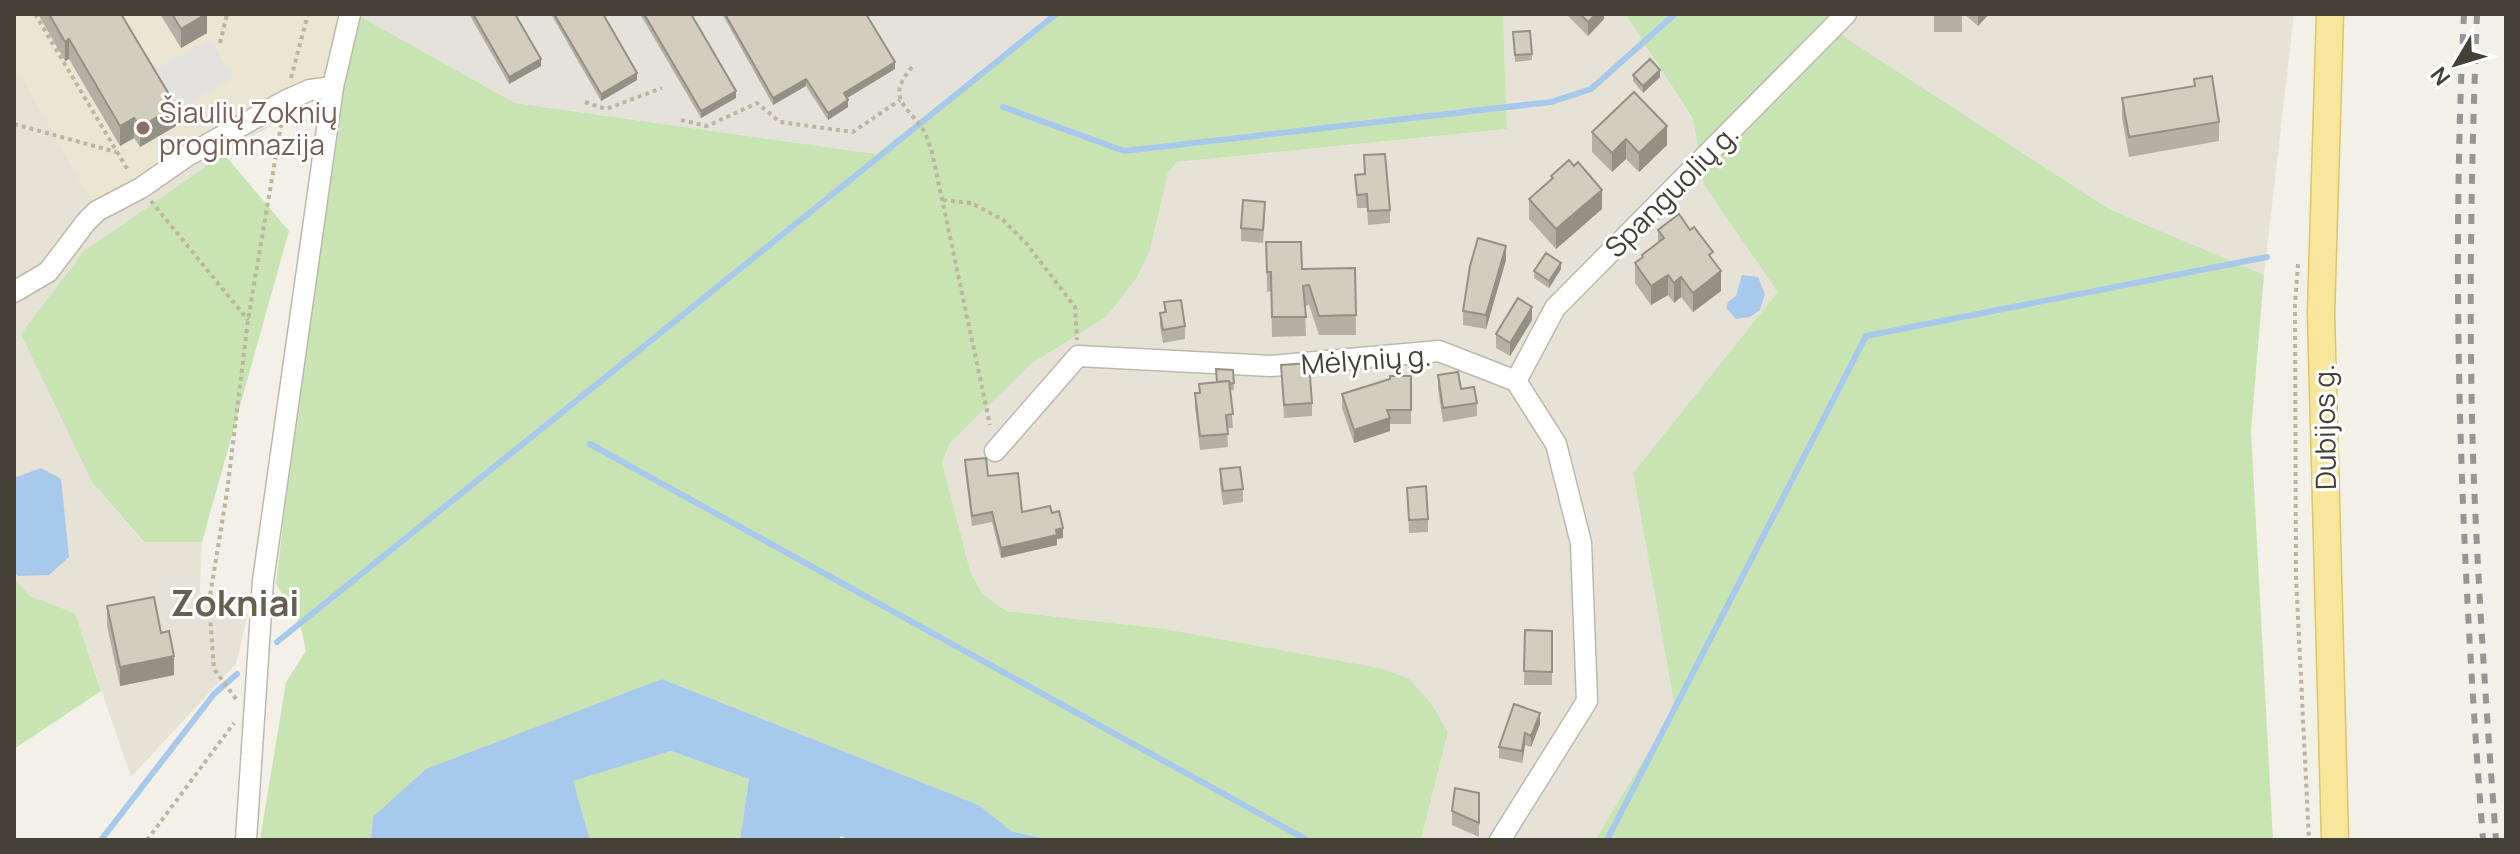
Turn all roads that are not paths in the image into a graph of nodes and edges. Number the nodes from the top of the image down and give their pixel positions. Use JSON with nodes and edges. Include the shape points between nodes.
{"nodes":[{"id":1,"x":350,"y":14,"type":"edge"},
{"id":2,"x":1846,"y":14,"type":"edge"},
{"id":3,"x":2330,"y":14,"type":"edge"},
{"id":4,"x":333,"y":87,"type":"junction"},
{"id":5,"x":14,"y":292,"type":"edge"},
{"id":6,"x":1516,"y":381,"type":"junction"},
{"id":7,"x":995,"y":451,"type":"road end"},
{"id":8,"x":246,"y":840,"type":"edge"},
{"id":9,"x":1500,"y":840,"type":"edge"},
{"id":10,"x":2335,"y":840,"type":"edge"}],
"edges":[{"from":1,"to":4,"type":"street"},
{"from":2,"to":6,"type":"street","name":"Spanguolių g.","via":[[1555,308]]},
{"from":3,"to":10,"type":"main road","name":"Dubijos g.","via":[[2321,313]]},
{"from":4,"to":5,"type":"street","via":[[285,101],[97,211],[48,272]]},
{"from":4,"to":8,"type":"street","via":[[247,700]]},
{"from":6,"to":7,"type":"street","name":"Mėlynių g.","via":[[1439,351],[1271,366],[1078,356]]},
{"from":6,"to":9,"type":"street","via":[[1556,444],[1581,543],[1587,701]]}]}
